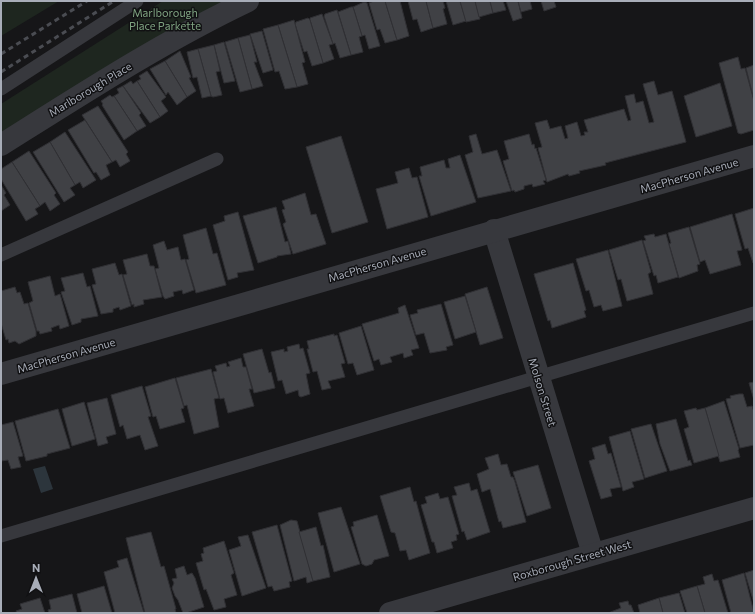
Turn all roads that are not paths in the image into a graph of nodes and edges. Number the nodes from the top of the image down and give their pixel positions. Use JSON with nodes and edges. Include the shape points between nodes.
{"nodes":[{"id":1,"x":137,"y":1,"type":"edge"},
{"id":2,"x":248,"y":1,"type":"edge"},
{"id":3,"x":1,"y":89,"type":"edge"},
{"id":4,"x":1,"y":145,"type":"edge"},
{"id":5,"x":754,"y":156,"type":"edge"},
{"id":6,"x":217,"y":159,"type":"dead end"},
{"id":7,"x":494,"y":230,"type":"junction"},
{"id":8,"x":1,"y":255,"type":"edge"},
{"id":9,"x":754,"y":313,"type":"edge"},
{"id":10,"x":1,"y":374,"type":"edge"},
{"id":11,"x":539,"y":376,"type":"junction"},
{"id":12,"x":754,"y":508,"type":"edge"},
{"id":13,"x":1,"y":536,"type":"edge"},
{"id":14,"x":593,"y":554,"type":"junction"},
{"id":15,"x":390,"y":613,"type":"edge"}],
"edges":[{"from":1,"to":3,"type":"lane"},
{"from":2,"to":4,"type":"street","name":"Marlborough Place","via":[[108,77]]},
{"from":5,"to":7,"type":"street","name":"MacPherson Avenue"},
{"from":6,"to":8,"type":"lane"},
{"from":7,"to":10,"type":"street","name":"MacPherson Avenue"},
{"from":7,"to":11,"type":"street","name":"Molson Street"},
{"from":9,"to":11,"type":"lane"},
{"from":11,"to":13,"type":"lane"},
{"from":11,"to":14,"type":"street","name":"Molson Street"},
{"from":12,"to":14,"type":"street","name":"Roxborough Street West"},
{"from":14,"to":15,"type":"street","name":"Roxborough Street West"}]}
